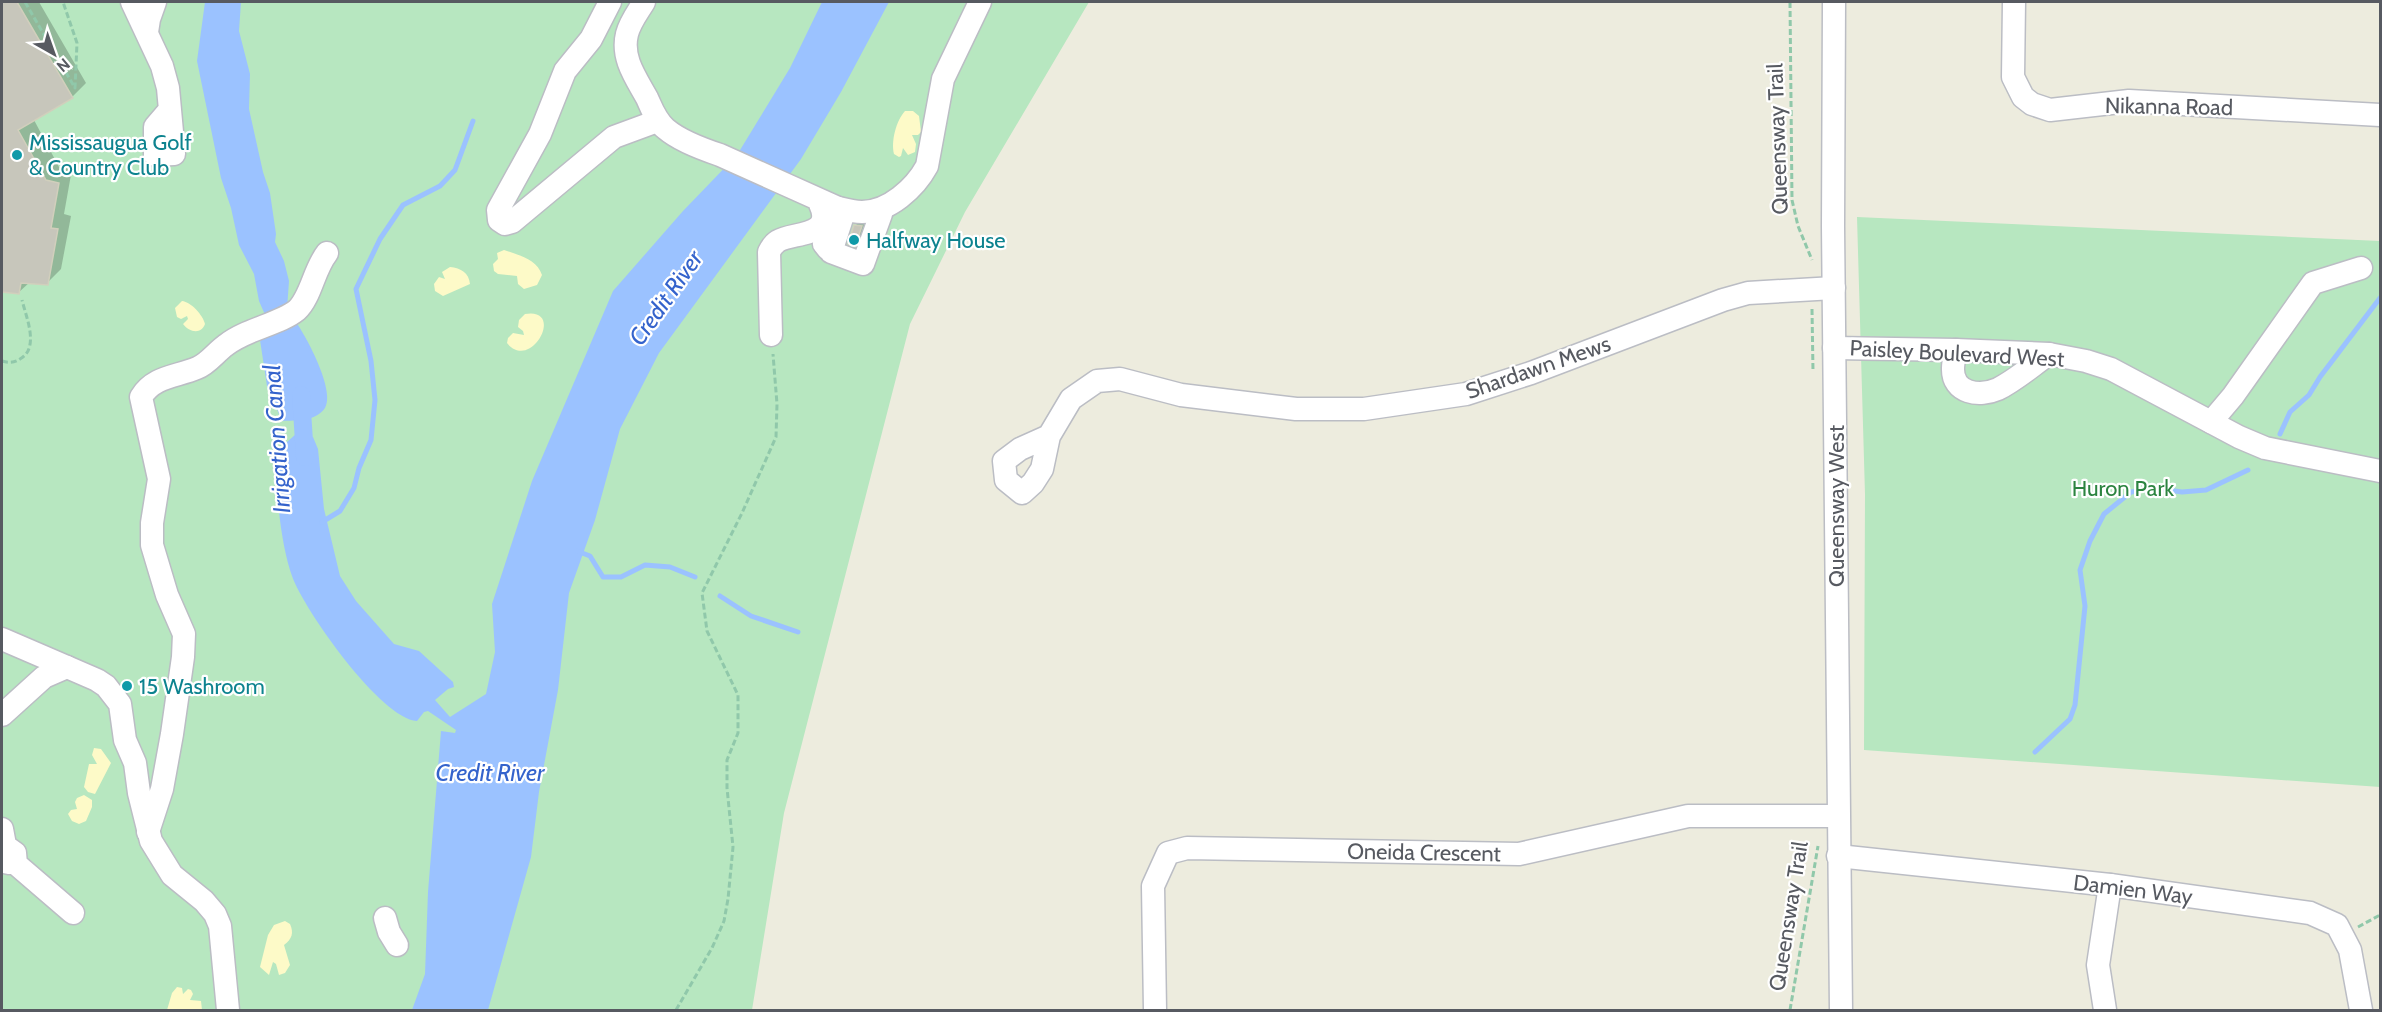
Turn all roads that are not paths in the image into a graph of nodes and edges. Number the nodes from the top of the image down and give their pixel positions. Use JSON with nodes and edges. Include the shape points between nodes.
{"nodes":[{"id":1,"x":132,"y":2,"type":"edge"},
{"id":2,"x":155,"y":2,"type":"edge"},
{"id":3,"x":610,"y":2,"type":"edge"},
{"id":4,"x":644,"y":2,"type":"edge"},
{"id":5,"x":980,"y":2,"type":"edge"},
{"id":6,"x":1834,"y":2,"type":"edge"},
{"id":7,"x":2013,"y":2,"type":"edge"},
{"id":8,"x":147,"y":32,"type":"junction"},
{"id":9,"x":167,"y":113,"type":"dead end"},
{"id":10,"x":2380,"y":115,"type":"edge"},
{"id":11,"x":652,"y":123,"type":"dead end"},
{"id":12,"x":838,"y":208,"type":"junction"},
{"id":13,"x":880,"y":210,"type":"junction"},
{"id":14,"x":828,"y":249,"type":"dead end"},
{"id":15,"x":327,"y":253,"type":"dead end"},
{"id":16,"x":2361,"y":268,"type":"dead end"},
{"id":17,"x":1834,"y":288,"type":"junction"},
{"id":18,"x":771,"y":335,"type":"road end"},
{"id":19,"x":1834,"y":348,"type":"junction"},
{"id":20,"x":1956,"y":350,"type":"junction"},
{"id":21,"x":2049,"y":354,"type":"junction"},
{"id":22,"x":2211,"y":422,"type":"junction"},
{"id":23,"x":1049,"y":436,"type":"dead end"},
{"id":24,"x":2380,"y":471,"type":"edge"},
{"id":25,"x":2,"y":639,"type":"edge"},
{"id":26,"x":67,"y":668,"type":"junction"},
{"id":27,"x":2,"y":715,"type":"edge"},
{"id":28,"x":1838,"y":816,"type":"junction"},
{"id":29,"x":2,"y":829,"type":"edge"},
{"id":30,"x":148,"y":832,"type":"junction"},
{"id":31,"x":1838,"y":856,"type":"junction"},
{"id":32,"x":2110,"y":885,"type":"junction"},
{"id":33,"x":73,"y":913,"type":"dead end"},
{"id":34,"x":385,"y":918,"type":"dead end"},
{"id":35,"x":397,"y":945,"type":"dead end"},
{"id":36,"x":228,"y":1011,"type":"edge"},
{"id":37,"x":1155,"y":1011,"type":"edge"},
{"id":38,"x":1841,"y":1011,"type":"edge"},
{"id":39,"x":2105,"y":1011,"type":"edge"},
{"id":40,"x":2361,"y":1011,"type":"edge"}],
"edges":[{"from":1,"to":8,"type":"street"},
{"from":2,"to":8,"type":"street"},
{"from":3,"to":11,"type":"street","via":[[591,39],[565,71],[540,134],[498,210],[499,220],[505,224],[512,222],[614,137]]},
{"from":4,"to":12,"type":"street","via":[[632,21],[626,47],[633,75],[666,130]]},
{"from":5,"to":13,"type":"street","via":[[943,79],[927,166],[915,183]]},
{"from":6,"to":17,"type":"street","name":"Queensway West"},
{"from":7,"to":10,"type":"street","name":"Nikanna Road","via":[[2013,77],[2023,97],[2050,110],[2129,101]]},
{"from":8,"to":9,"type":"street","via":[[168,88],[174,154],[155,155],[155,127]]},
{"from":12,"to":13,"type":"street","via":[[861,213]]},
{"from":12,"to":18,"type":"street","via":[[820,204],[823,221],[816,230],[779,240],[769,252]]},
{"from":13,"to":14,"type":"street","via":[[863,264],[831,252],[843,214],[838,213],[824,244]]},
{"from":15,"to":30,"type":"street","via":[[302,304],[291,313],[227,344],[200,367],[159,379],[141,397],[159,478],[152,545],[184,634],[172,734],[162,789]]},
{"from":16,"to":22,"type":"street","via":[[2313,284]]},
{"from":17,"to":19,"type":"street","name":"Queensway West"},
{"from":17,"to":23,"type":"street","name":"Shardawn Mews","via":[[1740,295],[1466,394],[1364,409],[1296,409],[1181,395],[1120,379],[1097,381],[1071,399]]},
{"from":19,"to":20,"type":"street","name":"Paisley Boulevard West"},
{"from":19,"to":28,"type":"street","name":"Queensway West"},
{"from":20,"to":21,"type":"street","name":"Paisley Boulevard West"},
{"from":20,"to":21,"type":"street","via":[[1955,380],[1966,392],[1978,393],[2001,388]]},
{"from":21,"to":22,"type":"street","name":"Paisley Boulevard West","via":[[2111,369]]},
{"from":22,"to":24,"type":"street","name":"Paisley Boulevard West","via":[[2265,448]]},
{"from":25,"to":26,"type":"street"},
{"from":26,"to":27,"type":"street","via":[[44,677]]},
{"from":26,"to":30,"type":"street","via":[[106,686],[120,704],[123,732],[135,763]]},
{"from":28,"to":31,"type":"street","name":"Queensway West"},
{"from":28,"to":37,"type":"street","name":"Oneida Crescent","via":[[1688,816],[1519,854],[1178,850],[1168,853],[1153,886]]},
{"from":29,"to":33,"type":"street","via":[[6,845],[4,862],[9,863],[8,848],[15,853],[16,864]]},
{"from":30,"to":36,"type":"street","via":[[172,875],[215,914],[220,926]]},
{"from":31,"to":32,"type":"street","name":"Damien Way"},
{"from":31,"to":38,"type":"street","name":"Queensway West"},
{"from":32,"to":39,"type":"street","via":[[2098,965]]},
{"from":32,"to":40,"type":"street","name":"Damien Way","via":[[2310,913],[2337,926],[2350,950]]},
{"from":34,"to":35,"type":"street"}]}
